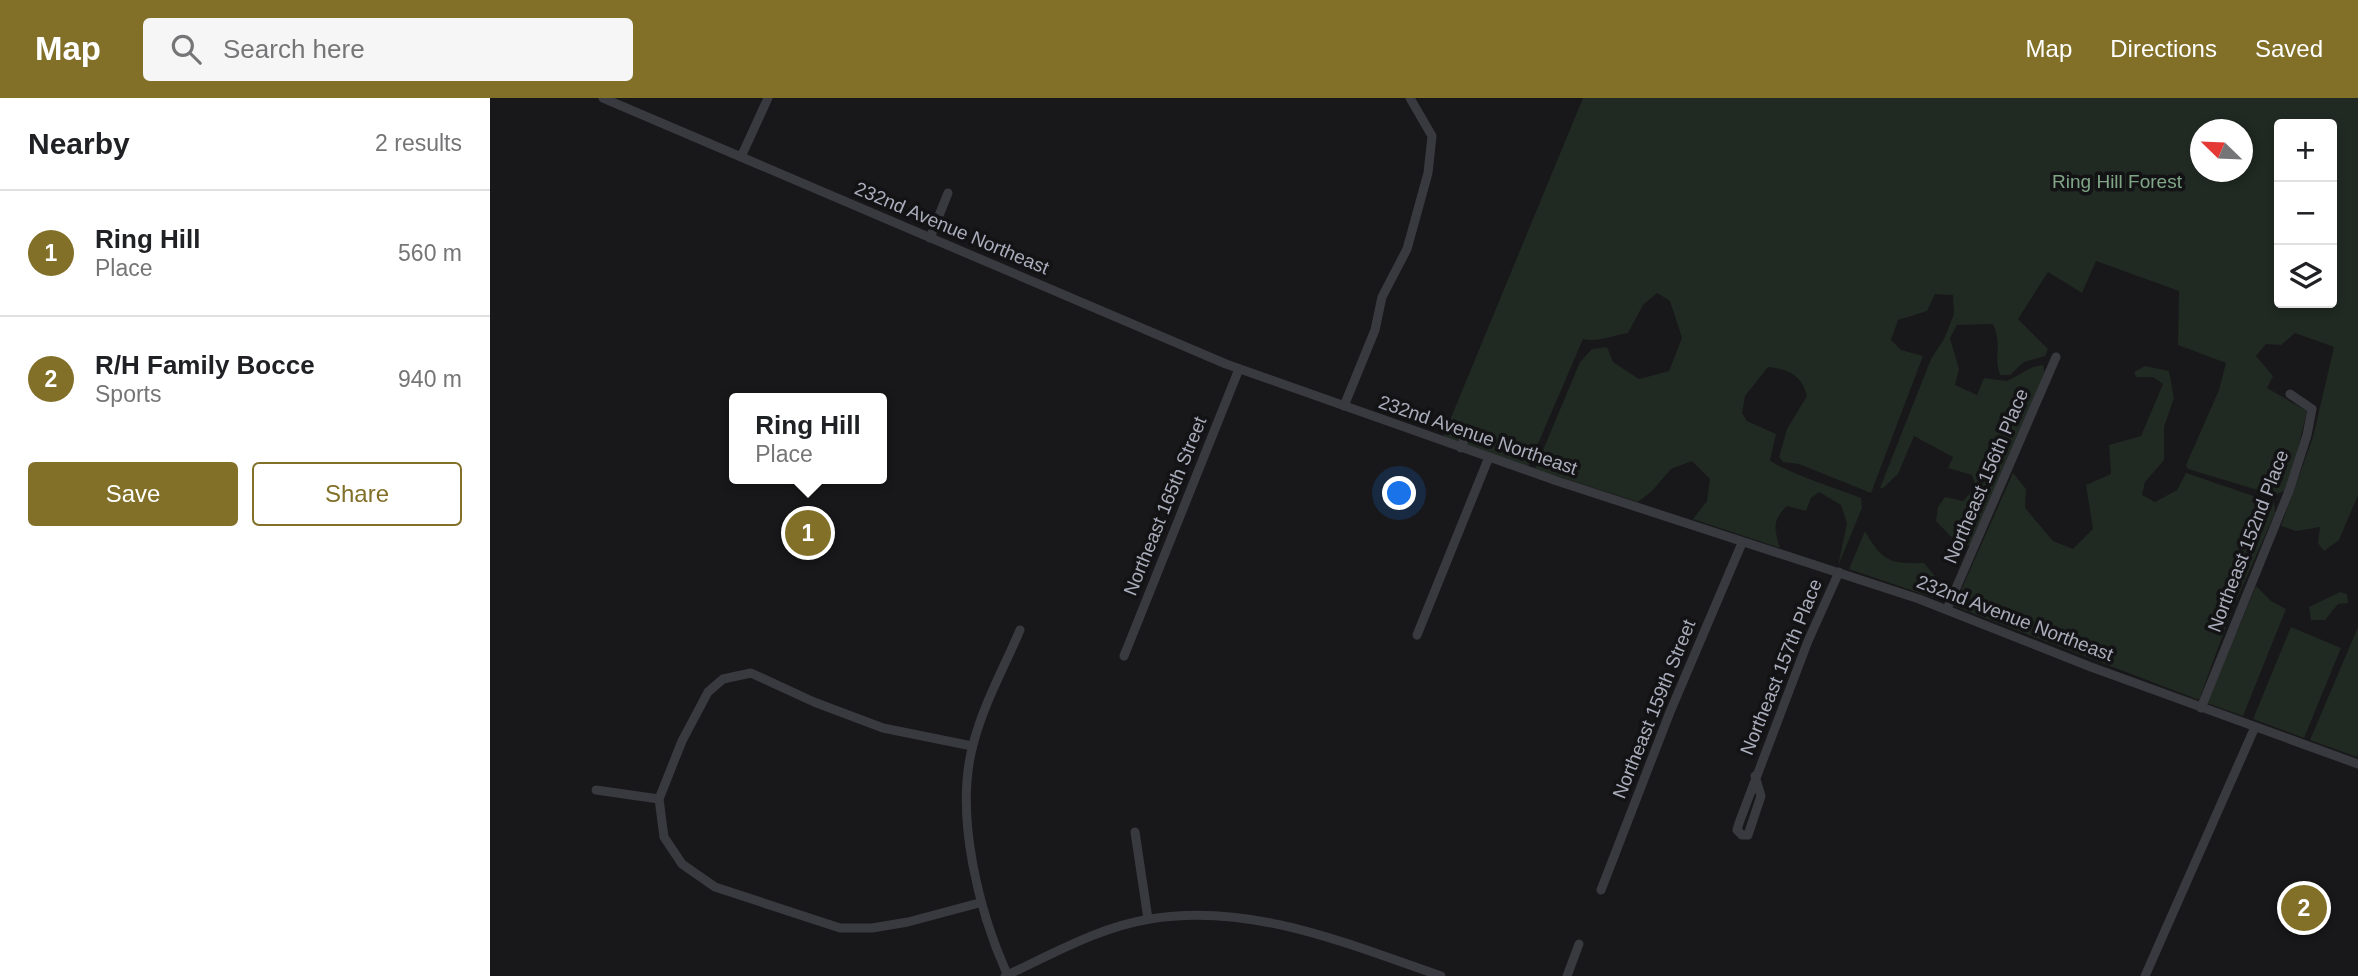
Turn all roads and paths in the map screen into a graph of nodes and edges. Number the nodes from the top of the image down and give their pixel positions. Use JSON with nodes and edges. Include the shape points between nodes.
{"nodes":[{"id":1,"x":603,"y":98,"type":"edge"},
{"id":2,"x":768,"y":98,"type":"edge"},
{"id":3,"x":1410,"y":98,"type":"edge"},
{"id":4,"x":741,"y":158,"type":"junction"},
{"id":5,"x":948,"y":193,"type":"dead end"},
{"id":6,"x":930,"y":238,"type":"junction"},
{"id":7,"x":2056,"y":357,"type":"dead end"},
{"id":8,"x":1239,"y":369,"type":"junction"},
{"id":9,"x":2290,"y":394,"type":"dead end"},
{"id":10,"x":1344,"y":406,"type":"junction"},
{"id":11,"x":1465,"y":437,"type":"dead end"},
{"id":12,"x":1461,"y":448,"type":"junction"},
{"id":13,"x":1489,"y":457,"type":"junction"},
{"id":14,"x":1742,"y":543,"type":"junction"},
{"id":15,"x":1839,"y":572,"type":"junction"},
{"id":16,"x":1947,"y":610,"type":"junction"},
{"id":17,"x":1020,"y":630,"type":"dead end"},
{"id":18,"x":1417,"y":635,"type":"dead end"},
{"id":19,"x":1124,"y":656,"type":"dead end"},
{"id":20,"x":2200,"y":708,"type":"junction"},
{"id":21,"x":2255,"y":727,"type":"junction"},
{"id":22,"x":972,"y":747,"type":"junction"},
{"id":23,"x":2358,"y":764,"type":"edge"},
{"id":24,"x":1755,"y":776,"type":"junction"},
{"id":25,"x":596,"y":790,"type":"dead end"},
{"id":26,"x":659,"y":799,"type":"junction"},
{"id":27,"x":1135,"y":832,"type":"dead end"},
{"id":28,"x":1601,"y":890,"type":"dead end"},
{"id":29,"x":979,"y":903,"type":"junction"},
{"id":30,"x":1148,"y":919,"type":"junction"},
{"id":31,"x":1579,"y":944,"type":"dead end"},
{"id":32,"x":1007,"y":976,"type":"edge"},
{"id":33,"x":1441,"y":976,"type":"edge"},
{"id":34,"x":1567,"y":976,"type":"edge"},
{"id":35,"x":2145,"y":976,"type":"edge"}],
"edges":[{"from":1,"to":4,"type":"street","name":"232nd Avenue Northeast"},
{"from":2,"to":4,"type":"street"},
{"from":3,"to":10,"type":"street","via":[[1432,136],[1427,173],[1407,249],[1382,297],[1375,330]]},
{"from":4,"to":6,"type":"street","name":"232nd Avenue Northeast"},
{"from":5,"to":6,"type":"street"},
{"from":6,"to":8,"type":"street","name":"232nd Avenue Northeast"},
{"from":7,"to":16,"type":"street","name":"Northeast 156th Place"},
{"from":8,"to":10,"type":"street","name":"232nd Avenue Northeast"},
{"from":8,"to":19,"type":"street","name":"Northeast 165th Street"},
{"from":9,"to":20,"type":"street","name":"Northeast 152nd Place","via":[[2312,409],[2307,435]]},
{"from":10,"to":12,"type":"street","name":"232nd Avenue Northeast"},
{"from":11,"to":12,"type":"street"},
{"from":12,"to":13,"type":"street","name":"232nd Avenue Northeast"},
{"from":13,"to":14,"type":"street","name":"232nd Avenue Northeast"},
{"from":13,"to":18,"type":"street"},
{"from":14,"to":15,"type":"street","name":"232nd Avenue Northeast"},
{"from":14,"to":28,"type":"street","name":"Northeast 159th Street"},
{"from":15,"to":16,"type":"street","name":"232nd Avenue Northeast"},
{"from":15,"to":24,"type":"street","name":"Northeast 157th Place"},
{"from":16,"to":20,"type":"street","name":"232nd Avenue Northeast"},
{"from":17,"to":22,"type":"street"},
{"from":20,"to":21,"type":"street","name":"232nd Avenue Northeast"},
{"from":21,"to":23,"type":"street","name":"232nd Avenue Northeast"},
{"from":21,"to":35,"type":"street"},
{"from":22,"to":26,"type":"street","via":[[883,728],[751,673],[723,679],[708,692]]},
{"from":22,"to":29,"type":"street","via":[[969,810]]},
{"from":24,"to":24,"type":"street","name":"Northeast 157th Place","via":[[1737,830],[1742,835],[1748,835],[1761,796]]},
{"from":25,"to":26,"type":"street"},
{"from":26,"to":29,"type":"street","via":[[664,837],[682,864],[715,887],[840,928],[872,928]]},
{"from":27,"to":30,"type":"street"},
{"from":29,"to":32,"type":"street"},
{"from":30,"to":32,"type":"street","via":[[1093,937]]},
{"from":30,"to":33,"type":"street","via":[[1239,916]]},
{"from":31,"to":34,"type":"street"}]}
